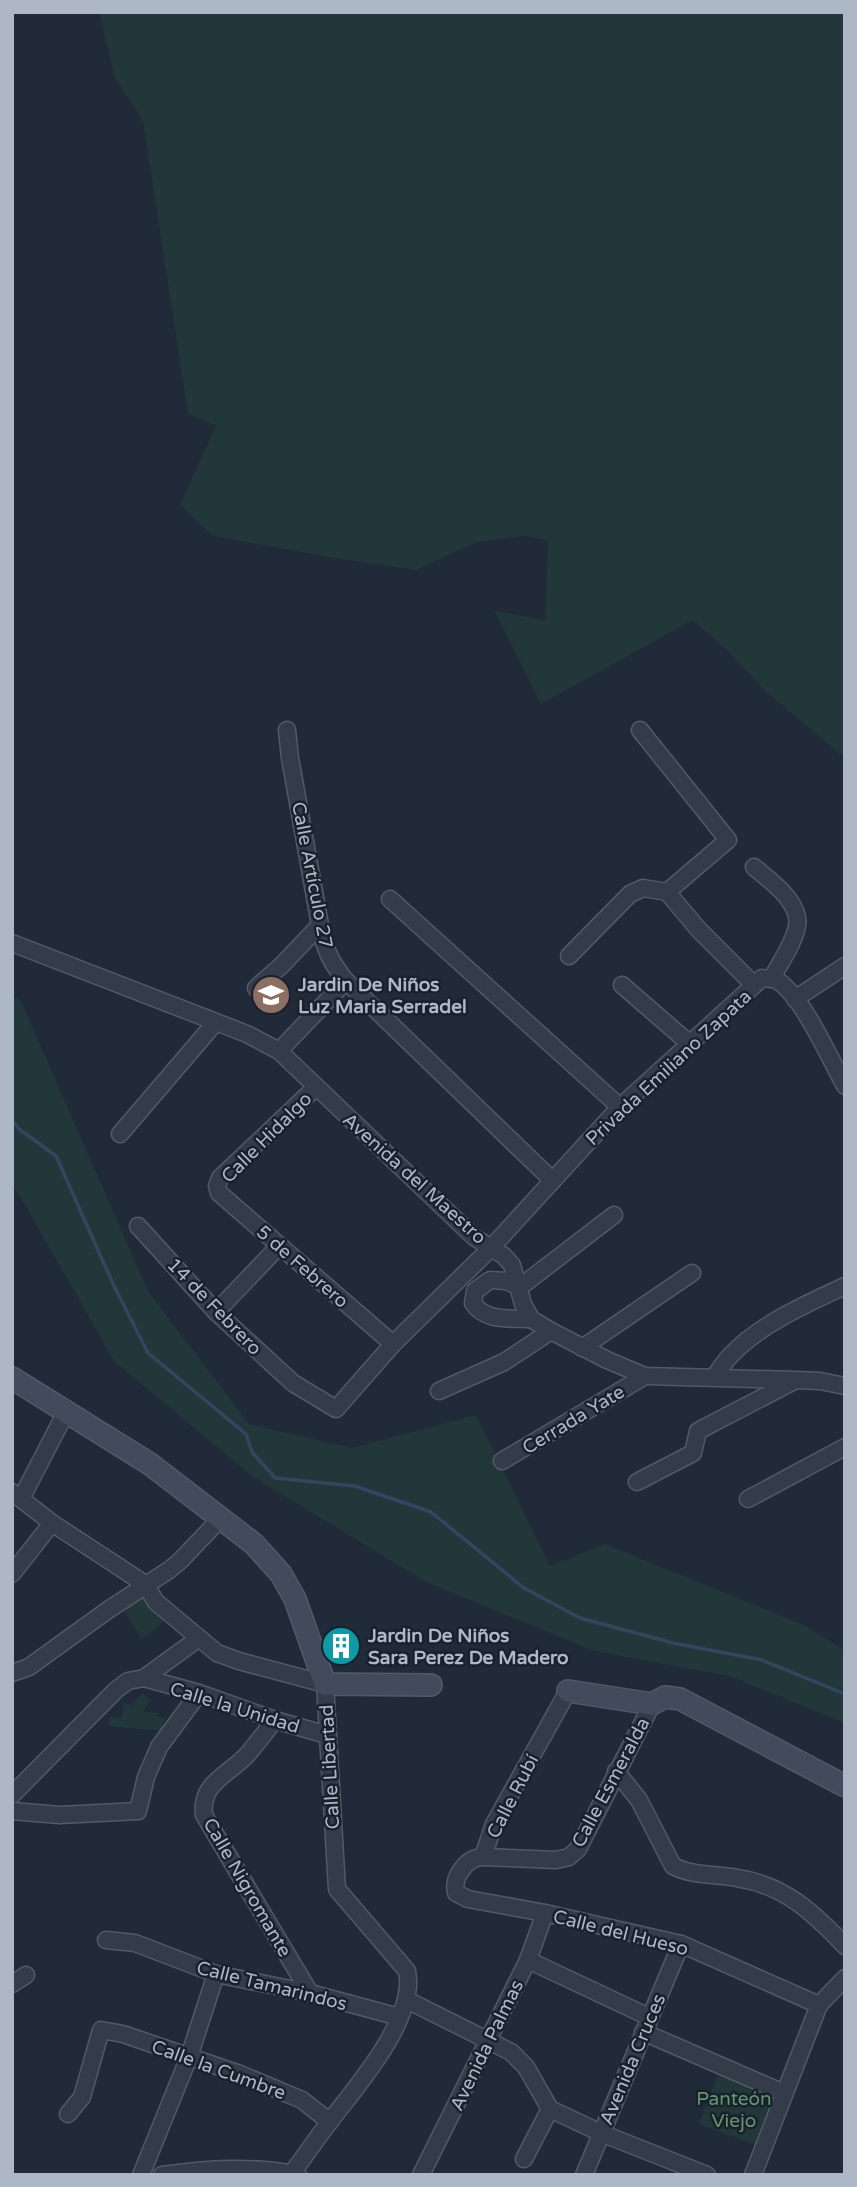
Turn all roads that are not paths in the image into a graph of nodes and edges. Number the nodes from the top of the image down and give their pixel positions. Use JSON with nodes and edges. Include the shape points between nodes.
{"nodes":[{"id":1,"x":286,"y":730,"type":"dead end"},
{"id":2,"x":640,"y":730,"type":"dead end"},
{"id":3,"x":754,"y":867,"type":"dead end"},
{"id":4,"x":667,"y":892,"type":"junction"},
{"id":5,"x":390,"y":899,"type":"dead end"},
{"id":6,"x":320,"y":925,"type":"junction"},
{"id":7,"x":12,"y":943,"type":"edge"},
{"id":8,"x":569,"y":956,"type":"dead end"},
{"id":9,"x":845,"y":966,"type":"edge"},
{"id":10,"x":771,"y":979,"type":"junction"},
{"id":11,"x":346,"y":981,"type":"junction"},
{"id":12,"x":622,"y":985,"type":"dead end"},
{"id":13,"x":754,"y":985,"type":"junction"},
{"id":14,"x":256,"y":988,"type":"dead end"},
{"id":15,"x":796,"y":999,"type":"junction"},
{"id":16,"x":215,"y":1023,"type":"junction"},
{"id":17,"x":690,"y":1044,"type":"junction"},
{"id":18,"x":279,"y":1051,"type":"junction"},
{"id":19,"x":845,"y":1086,"type":"edge"},
{"id":20,"x":316,"y":1087,"type":"junction"},
{"id":21,"x":620,"y":1107,"type":"junction"},
{"id":22,"x":120,"y":1134,"type":"dead end"},
{"id":23,"x":552,"y":1180,"type":"junction"},
{"id":24,"x":217,"y":1186,"type":"joint"},
{"id":25,"x":614,"y":1215,"type":"dead end"},
{"id":26,"x":138,"y":1226,"type":"dead end"},
{"id":27,"x":279,"y":1245,"type":"junction"},
{"id":28,"x":491,"y":1248,"type":"junction"},
{"id":29,"x":692,"y":1273,"type":"dead end"},
{"id":30,"x":845,"y":1286,"type":"edge"},
{"id":31,"x":520,"y":1287,"type":"junction"},
{"id":32,"x":216,"y":1312,"type":"junction"},
{"id":33,"x":531,"y":1319,"type":"junction"},
{"id":34,"x":551,"y":1331,"type":"junction"},
{"id":35,"x":393,"y":1344,"type":"junction"},
{"id":36,"x":582,"y":1348,"type":"junction"},
{"id":37,"x":645,"y":1376,"type":"junction"},
{"id":38,"x":715,"y":1377,"type":"junction"},
{"id":39,"x":12,"y":1378,"type":"edge"},
{"id":40,"x":796,"y":1380,"type":"junction"},
{"id":41,"x":845,"y":1386,"type":"edge"},
{"id":42,"x":439,"y":1391,"type":"dead end"},
{"id":43,"x":66,"y":1412,"type":"junction"},
{"id":44,"x":845,"y":1447,"type":"edge"},
{"id":45,"x":502,"y":1461,"type":"dead end"},
{"id":46,"x":637,"y":1482,"type":"dead end"},
{"id":47,"x":17,"y":1496,"type":"edge"},
{"id":48,"x":748,"y":1499,"type":"dead end"},
{"id":49,"x":221,"y":1518,"type":"junction"},
{"id":50,"x":52,"y":1523,"type":"junction"},
{"id":51,"x":12,"y":1574,"type":"edge"},
{"id":52,"x":145,"y":1584,"type":"junction"},
{"id":53,"x":199,"y":1638,"type":"junction"},
{"id":54,"x":320,"y":1671,"type":"junction"},
{"id":55,"x":12,"y":1673,"type":"edge"},
{"id":56,"x":144,"y":1678,"type":"junction"},
{"id":57,"x":431,"y":1685,"type":"dead end"},
{"id":58,"x":568,"y":1691,"type":"joint"},
{"id":59,"x":199,"y":1693,"type":"junction"},
{"id":60,"x":652,"y":1704,"type":"junction"},
{"id":61,"x":275,"y":1720,"type":"junction"},
{"id":62,"x":327,"y":1734,"type":"junction"},
{"id":63,"x":616,"y":1771,"type":"junction"},
{"id":64,"x":845,"y":1786,"type":"edge"},
{"id":65,"x":12,"y":1794,"type":"edge"},
{"id":66,"x":12,"y":1811,"type":"edge"},
{"id":67,"x":483,"y":1857,"type":"junction"},
{"id":68,"x":456,"y":1893,"type":"joint"},
{"id":69,"x":545,"y":1913,"type":"junction"},
{"id":70,"x":106,"y":1940,"type":"dead end"},
{"id":71,"x":681,"y":1944,"type":"junction"},
{"id":72,"x":845,"y":1946,"type":"edge"},
{"id":73,"x":528,"y":1960,"type":"junction"},
{"id":74,"x":216,"y":1974,"type":"junction"},
{"id":75,"x":845,"y":1978,"type":"edge"},
{"id":76,"x":310,"y":1993,"type":"junction"},
{"id":77,"x":407,"y":2000,"type":"junction"},
{"id":78,"x":819,"y":2005,"type":"junction"},
{"id":79,"x":399,"y":2017,"type":"junction"},
{"id":80,"x":646,"y":2025,"type":"junction"},
{"id":81,"x":488,"y":2042,"type":"junction"},
{"id":82,"x":189,"y":2057,"type":"junction"},
{"id":83,"x":784,"y":2093,"type":"junction"},
{"id":84,"x":550,"y":2109,"type":"junction"},
{"id":85,"x":68,"y":2114,"type":"dead end"},
{"id":86,"x":330,"y":2122,"type":"junction"},
{"id":87,"x":601,"y":2133,"type":"junction"},
{"id":88,"x":524,"y":2159,"type":"dead end"},
{"id":89,"x":269,"y":2173,"type":"edge"},
{"id":90,"x":295,"y":2174,"type":"edge"},
{"id":91,"x":141,"y":2175,"type":"edge"},
{"id":92,"x":162,"y":2175,"type":"edge"},
{"id":93,"x":421,"y":2175,"type":"edge"},
{"id":94,"x":584,"y":2175,"type":"edge"},
{"id":95,"x":707,"y":2175,"type":"edge"},
{"id":96,"x":753,"y":2175,"type":"edge"}],
"edges":[{"from":1,"to":6,"type":"street","name":"Calle Artículo 27"},
{"from":2,"to":4,"type":"street","via":[[728,840]]},
{"from":3,"to":10,"type":"street","via":[[780,888],[797,917],[795,932]]},
{"from":4,"to":8,"type":"street","via":[[643,888],[630,894]]},
{"from":4,"to":13,"type":"street"},
{"from":5,"to":21,"type":"street"},
{"from":6,"to":11,"type":"street","name":"Calle Artículo 27","via":[[324,947]]},
{"from":6,"to":14,"type":"street"},
{"from":7,"to":16,"type":"street","name":"Avenida del Maestro"},
{"from":9,"to":15,"type":"street"},
{"from":10,"to":13,"type":"street","name":"Privada Emiliano Zapata","via":[[762,978]]},
{"from":10,"to":15,"type":"street"},
{"from":11,"to":18,"type":"street"},
{"from":11,"to":23,"type":"street","name":"Calle Artículo 27"},
{"from":12,"to":17,"type":"street"},
{"from":13,"to":17,"type":"street","name":"Privada Emiliano Zapata"},
{"from":15,"to":19,"type":"street"},
{"from":16,"to":18,"type":"street","name":"Avenida del Maestro"},
{"from":16,"to":22,"type":"street"},
{"from":17,"to":21,"type":"street","name":"Privada Emiliano Zapata"},
{"from":18,"to":20,"type":"street","name":"Avenida del Maestro"},
{"from":20,"to":24,"type":"street","name":"Calle Hidalgo","via":[[220,1178]]},
{"from":20,"to":28,"type":"street","name":"Avenida del Maestro"},
{"from":21,"to":23,"type":"street","name":"Privada Emiliano Zapata"},
{"from":23,"to":28,"type":"street","name":"Privada Emiliano Zapata"},
{"from":24,"to":27,"type":"street","name":"5 de Febrero"},
{"from":25,"to":31,"type":"street"},
{"from":26,"to":32,"type":"street","name":"14 de Febrero"},
{"from":27,"to":32,"type":"street"},
{"from":27,"to":35,"type":"street","name":"5 de Febrero"},
{"from":28,"to":31,"type":"street","name":"Avenida del Maestro","via":[[512,1265]]},
{"from":28,"to":35,"type":"street","name":"Privada Emiliano Zapata"},
{"from":29,"to":36,"type":"street"},
{"from":30,"to":38,"type":"street","via":[[750,1339],[731,1354]]},
{"from":31,"to":33,"type":"street","name":"Avenida del Maestro"},
{"from":31,"to":33,"type":"street","via":[[490,1280],[475,1291],[473,1303],[490,1316]]},
{"from":32,"to":35,"type":"street","name":"14 de Febrero","via":[[293,1383],[336,1409]]},
{"from":33,"to":34,"type":"street"},
{"from":34,"to":36,"type":"street"},
{"from":34,"to":42,"type":"street","via":[[504,1362]]},
{"from":36,"to":37,"type":"street"},
{"from":37,"to":38,"type":"street"},
{"from":37,"to":45,"type":"street","name":"Cerrada Yate"},
{"from":38,"to":40,"type":"street"},
{"from":39,"to":43,"type":"street"},
{"from":40,"to":41,"type":"street"},
{"from":40,"to":46,"type":"street","via":[[698,1430],[692,1453]]},
{"from":43,"to":47,"type":"street"},
{"from":43,"to":49,"type":"street","via":[[150,1464]]},
{"from":44,"to":48,"type":"street"},
{"from":47,"to":50,"type":"street","name":"Calle Libertad"},
{"from":49,"to":52,"type":"street","via":[[180,1561]]},
{"from":49,"to":54,"type":"street","via":[[254,1544],[281,1574],[295,1599]]},
{"from":50,"to":51,"type":"street"},
{"from":50,"to":52,"type":"street","name":"Calle Libertad"},
{"from":52,"to":53,"type":"street","name":"Calle Libertad","via":[[156,1602]]},
{"from":52,"to":55,"type":"street","via":[[29,1667]]},
{"from":53,"to":54,"type":"street","name":"Calle Libertad","via":[[217,1653],[239,1661]]},
{"from":53,"to":56,"type":"street","name":"Calle la Unidad"},
{"from":54,"to":57,"type":"street"},
{"from":54,"to":62,"type":"street","name":"Calle Libertad"},
{"from":56,"to":59,"type":"street","name":"Calle la Unidad"},
{"from":56,"to":65,"type":"street","name":"Calle la Unidad","via":[[128,1681],[116,1690]]},
{"from":58,"to":60,"type":"street"},
{"from":58,"to":67,"type":"street","name":"Calle Rubí","via":[[494,1824]]},
{"from":59,"to":61,"type":"street","name":"Calle la Unidad"},
{"from":59,"to":66,"type":"street","via":[[159,1747],[138,1811],[60,1815]]},
{"from":60,"to":63,"type":"street","name":"Calle Esmeralda"},
{"from":60,"to":64,"type":"street","via":[[665,1697],[680,1699]]},
{"from":61,"to":62,"type":"street","name":"Calle la Unidad"},
{"from":61,"to":76,"type":"street","name":"Calle Nigromante","via":[[208,1791],[204,1815]]},
{"from":62,"to":77,"type":"street","name":"Calle Libertad","via":[[337,1889],[407,1971]]},
{"from":63,"to":67,"type":"street","name":"Calle Esmeralda","via":[[578,1849],[569,1857]]},
{"from":63,"to":72,"type":"street","via":[[639,1800],[673,1866],[772,1887],[803,1906]]},
{"from":67,"to":68,"type":"street","name":"Calle Rubí","via":[[467,1863],[456,1881]]},
{"from":68,"to":69,"type":"street","name":"Calle del Hueso"},
{"from":69,"to":71,"type":"street","name":"Calle del Hueso"},
{"from":69,"to":73,"type":"street","name":"Avenida Palmas"},
{"from":70,"to":74,"type":"street","name":"Calle Tamarindos","via":[[135,1943]]},
{"from":71,"to":78,"type":"street","name":"Calle del Hueso"},
{"from":71,"to":80,"type":"street","name":"Avenida Cruces"},
{"from":73,"to":80,"type":"street"},
{"from":73,"to":81,"type":"street","name":"Avenida Palmas"},
{"from":74,"to":76,"type":"street","name":"Calle Tamarindos"},
{"from":74,"to":82,"type":"street"},
{"from":75,"to":78,"type":"street"},
{"from":76,"to":79,"type":"street","name":"Calle Tamarindos"},
{"from":77,"to":79,"type":"street"},
{"from":77,"to":81,"type":"street"},
{"from":78,"to":83,"type":"street"},
{"from":79,"to":86,"type":"street","via":[[379,2056]]},
{"from":80,"to":83,"type":"street"},
{"from":80,"to":87,"type":"street","name":"Avenida Cruces"},
{"from":81,"to":84,"type":"street","via":[[511,2052],[526,2067]]},
{"from":81,"to":93,"type":"street","name":"Avenida Palmas"},
{"from":82,"to":85,"type":"street","name":"Calle la Cumbre","via":[[102,2030],[82,2096]]},
{"from":82,"to":86,"type":"street","name":"Calle la Cumbre","via":[[292,2095]]},
{"from":82,"to":91,"type":"street"},
{"from":83,"to":96,"type":"street"},
{"from":84,"to":87,"type":"street"},
{"from":84,"to":88,"type":"street"},
{"from":86,"to":90,"type":"street"},
{"from":87,"to":94,"type":"street","name":"Avenida Cruces"},
{"from":87,"to":95,"type":"street"},
{"from":89,"to":90,"type":"street"},
{"from":89,"to":92,"type":"street","via":[[207,2169]]}]}
